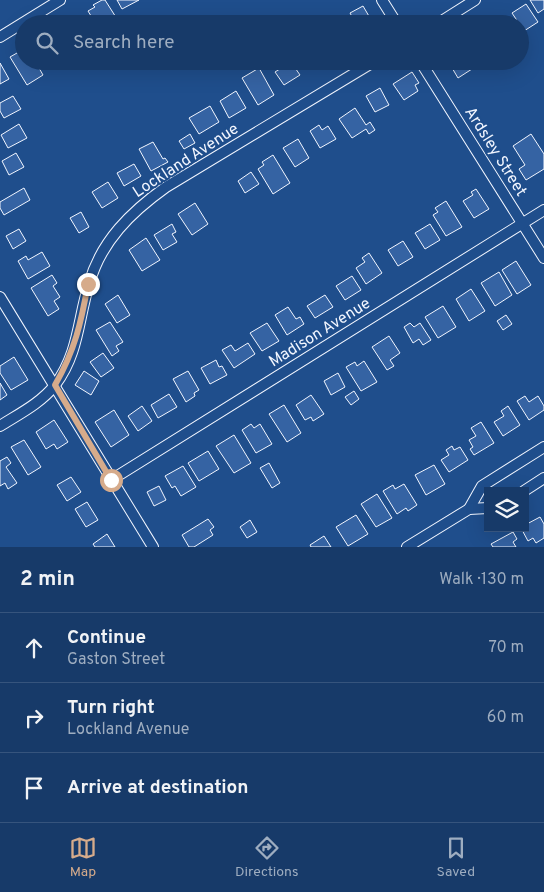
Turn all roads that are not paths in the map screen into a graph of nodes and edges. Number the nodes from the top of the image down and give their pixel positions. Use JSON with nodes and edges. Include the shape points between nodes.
{"nodes":[{"id":1,"x":60,"y":0,"type":"edge"},
{"id":2,"x":382,"y":0,"type":"edge"},
{"id":3,"x":474,"y":0,"type":"edge"},
{"id":4,"x":36,"y":15,"type":"edge"},
{"id":5,"x":391,"y":15,"type":"edge"},
{"id":6,"x":450,"y":15,"type":"edge"},
{"id":7,"x":15,"y":28,"type":"edge"},
{"id":8,"x":0,"y":37,"type":"edge"},
{"id":9,"x":360,"y":70,"type":"edge"},
{"id":10,"x":426,"y":70,"type":"edge"},
{"id":11,"x":544,"y":210,"type":"edge"},
{"id":12,"x":523,"y":224,"type":"junction"},
{"id":13,"x":544,"y":258,"type":"edge"},
{"id":14,"x":0,"y":298,"type":"edge"},
{"id":15,"x":55,"y":385,"type":"junction"},
{"id":16,"x":0,"y":426,"type":"edge"},
{"id":17,"x":544,"y":447,"type":"edge"},
{"id":18,"x":544,"y":478,"type":"edge"},
{"id":19,"x":111,"y":480,"type":"junction"},
{"id":20,"x":529,"y":488,"type":"edge"},
{"id":21,"x":484,"y":508,"type":"edge"},
{"id":22,"x":469,"y":509,"type":"junction"},
{"id":23,"x":153,"y":547,"type":"edge"},
{"id":24,"x":407,"y":547,"type":"edge"}],
"edges":[{"from":1,"to":4,"type":"street"},
{"from":2,"to":5,"type":"street"},
{"from":3,"to":6,"type":"street"},
{"from":7,"to":8,"type":"street"},
{"from":9,"to":15,"type":"street","name":"Lockland Avenue","via":[[166,187],[124,221],[100,256],[88,284],[74,347]]},
{"from":10,"to":12,"type":"street","name":"Ardsley Street"},
{"from":11,"to":12,"type":"street","name":"Madison Avenue"},
{"from":12,"to":13,"type":"street","name":"Ardsley Street"},
{"from":12,"to":19,"type":"street","name":"Madison Avenue"},
{"from":14,"to":15,"type":"street"},
{"from":15,"to":16,"type":"street","name":"Lockland Avenue","via":[[38,402]]},
{"from":15,"to":19,"type":"street"},
{"from":17,"to":22,"type":"street","via":[[482,486]]},
{"from":18,"to":20,"type":"street"},
{"from":19,"to":23,"type":"street"},
{"from":21,"to":22,"type":"street"},
{"from":22,"to":24,"type":"street"}]}
